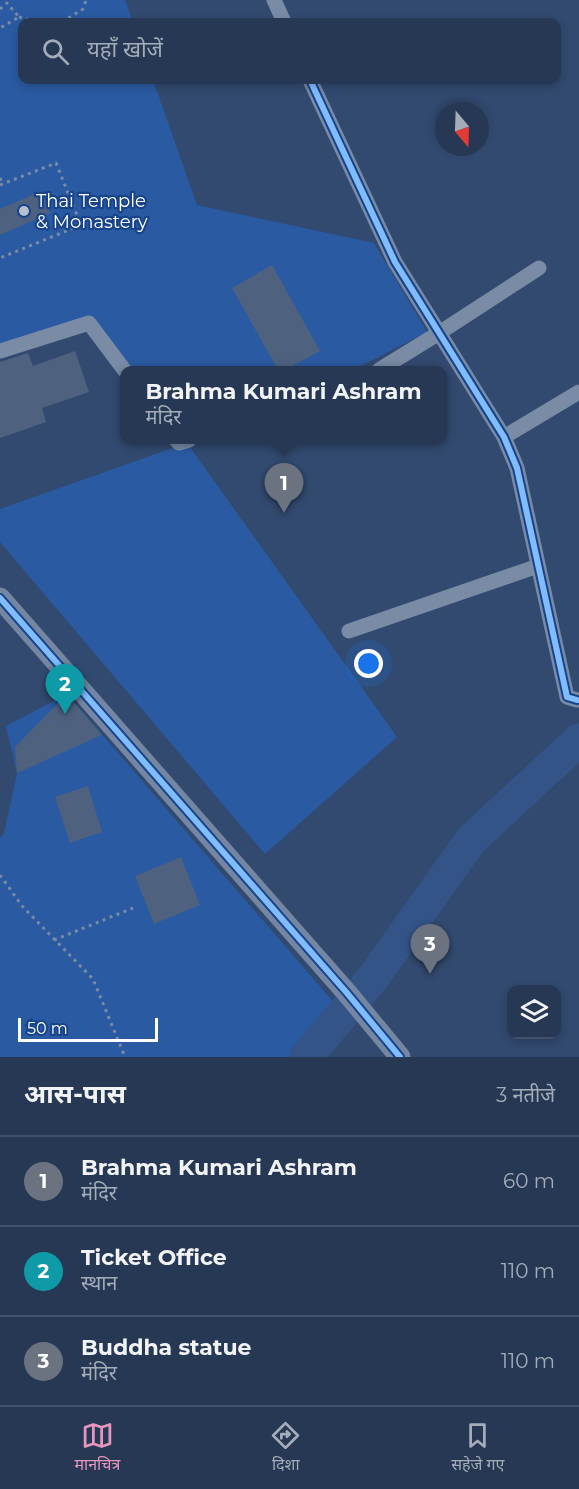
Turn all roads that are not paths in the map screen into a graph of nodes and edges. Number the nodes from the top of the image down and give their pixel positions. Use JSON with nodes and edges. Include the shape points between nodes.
{"nodes":[{"id":1,"x":274,"y":0,"type":"edge"},
{"id":2,"x":282,"y":18,"type":"edge"},
{"id":3,"x":312,"y":84,"type":"edge"},
{"id":4,"x":539,"y":268,"type":"dead end"},
{"id":5,"x":439,"y":333,"type":"junction"},
{"id":6,"x":0,"y":351,"type":"edge"},
{"id":7,"x":121,"y":366,"type":"edge"},
{"id":8,"x":385,"y":366,"type":"edge"},
{"id":9,"x":579,"y":392,"type":"edge"},
{"id":10,"x":504,"y":437,"type":"junction"},
{"id":11,"x":538,"y":566,"type":"junction"},
{"id":12,"x":0,"y":598,"type":"edge"},
{"id":13,"x":349,"y":631,"type":"dead end"},
{"id":14,"x":577,"y":700,"type":"dead end"},
{"id":15,"x":400,"y":1057,"type":"edge"}],
"edges":[{"from":1,"to":2,"type":"street"},
{"from":3,"to":5,"type":"street","via":[[395,262]]},
{"from":4,"to":5,"type":"street"},
{"from":5,"to":8,"type":"street"},
{"from":5,"to":10,"type":"street"},
{"from":6,"to":7,"type":"street","via":[[89,323]]},
{"from":9,"to":10,"type":"street"},
{"from":10,"to":11,"type":"street","via":[[517,468]]},
{"from":11,"to":13,"type":"street"},
{"from":11,"to":14,"type":"street","via":[[567,697]]},
{"from":12,"to":15,"type":"street"}]}
